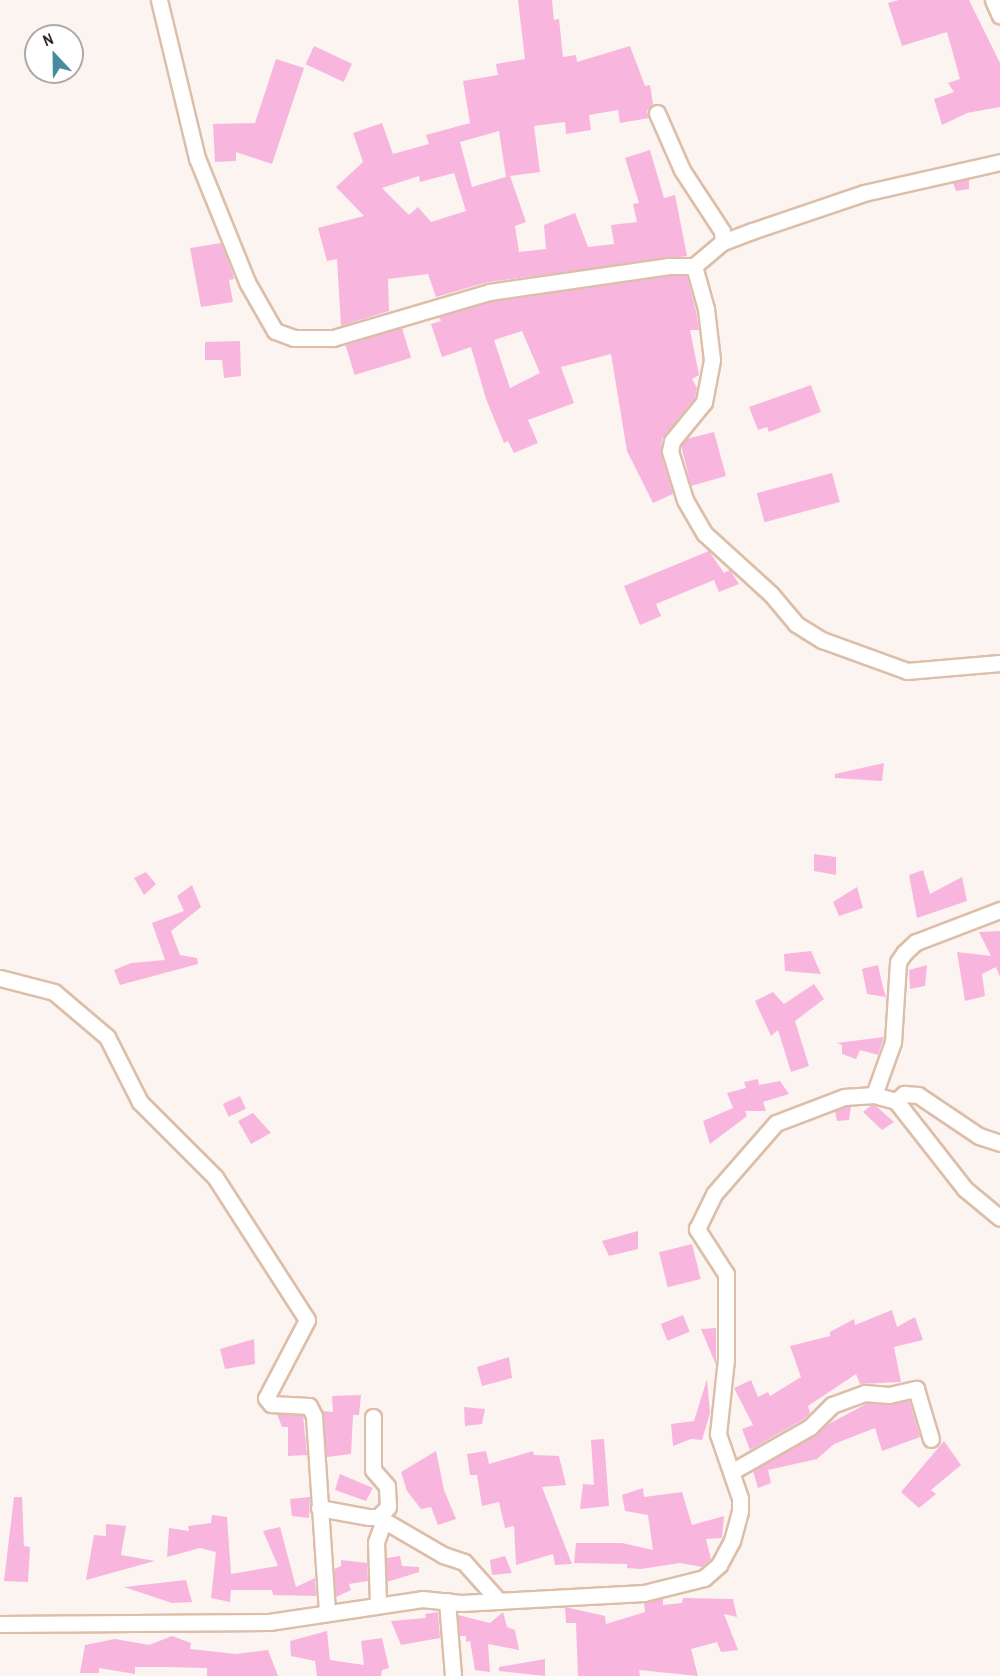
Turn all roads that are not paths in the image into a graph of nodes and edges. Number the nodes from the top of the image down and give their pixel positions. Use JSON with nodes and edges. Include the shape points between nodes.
{"nodes":[{"id":1,"x":159,"y":0,"type":"edge"},
{"id":2,"x":993,"y":0,"type":"edge"},
{"id":3,"x":1000,"y":16,"type":"edge"},
{"id":4,"x":657,"y":113,"type":"dead end"},
{"id":5,"x":1000,"y":162,"type":"edge"},
{"id":6,"x":723,"y":242,"type":"junction"},
{"id":7,"x":694,"y":266,"type":"junction"},
{"id":8,"x":1000,"y":663,"type":"edge"},
{"id":9,"x":1000,"y":910,"type":"edge"},
{"id":10,"x":0,"y":978,"type":"edge"},
{"id":11,"x":874,"y":1095,"type":"junction"},
{"id":12,"x":896,"y":1101,"type":"junction"},
{"id":13,"x":1000,"y":1143,"type":"edge"},
{"id":14,"x":1000,"y":1218,"type":"edge"},
{"id":15,"x":373,"y":1417,"type":"dead end"},
{"id":16,"x":931,"y":1439,"type":"dead end"},
{"id":17,"x":731,"y":1472,"type":"junction"},
{"id":18,"x":319,"y":1508,"type":"junction"},
{"id":19,"x":381,"y":1518,"type":"junction"},
{"id":20,"x":499,"y":1601,"type":"junction"},
{"id":21,"x":447,"y":1602,"type":"junction"},
{"id":22,"x":378,"y":1604,"type":"junction"},
{"id":23,"x":327,"y":1612,"type":"junction"},
{"id":24,"x":0,"y":1623,"type":"edge"},
{"id":25,"x":453,"y":1676,"type":"edge"}],
"edges":[{"from":1,"to":7,"type":"street","via":[[197,158],[247,282],[275,331],[294,338],[333,338],[489,292]]},
{"from":2,"to":3,"type":"street"},
{"from":4,"to":6,"type":"street","via":[[682,170],[722,231]]},
{"from":5,"to":6,"type":"street","via":[[864,193]]},
{"from":6,"to":7,"type":"street"},
{"from":7,"to":8,"type":"street","via":[[706,309],[712,360],[704,402],[672,441],[670,451],[685,500],[705,534],[771,594],[796,624],[822,640],[906,670]]},
{"from":9,"to":11,"type":"street","via":[[916,942],[904,953],[898,962],[893,1042]]},
{"from":10,"to":18,"type":"street","via":[[54,992],[107,1037],[140,1102],[211,1172],[306,1318],[307,1326],[266,1396],[271,1404],[306,1405],[312,1409]]},
{"from":11,"to":12,"type":"street"},
{"from":11,"to":17,"type":"street","via":[[844,1097],[776,1123],[714,1194],[697,1223],[699,1237],[723,1265],[727,1284],[726,1359],[718,1427]]},
{"from":12,"to":13,"type":"street","via":[[904,1094],[918,1095],[979,1136]]},
{"from":12,"to":14,"type":"street","via":[[965,1189]]},
{"from":15,"to":19,"type":"street","via":[[373,1470],[390,1493]]},
{"from":16,"to":17,"type":"street","via":[[916,1389],[889,1395],[865,1393],[830,1406],[810,1427]]},
{"from":17,"to":20,"type":"street","via":[[740,1511],[732,1541],[719,1565],[704,1578],[644,1593]]},
{"from":18,"to":19,"type":"street"},
{"from":18,"to":23,"type":"street"},
{"from":19,"to":20,"type":"street","via":[[443,1555],[464,1562]]},
{"from":19,"to":22,"type":"street","via":[[376,1542]]},
{"from":20,"to":21,"type":"street"},
{"from":21,"to":22,"type":"street","via":[[422,1599]]},
{"from":21,"to":25,"type":"street"},
{"from":22,"to":23,"type":"street"},
{"from":23,"to":24,"type":"street","via":[[269,1622]]}]}
